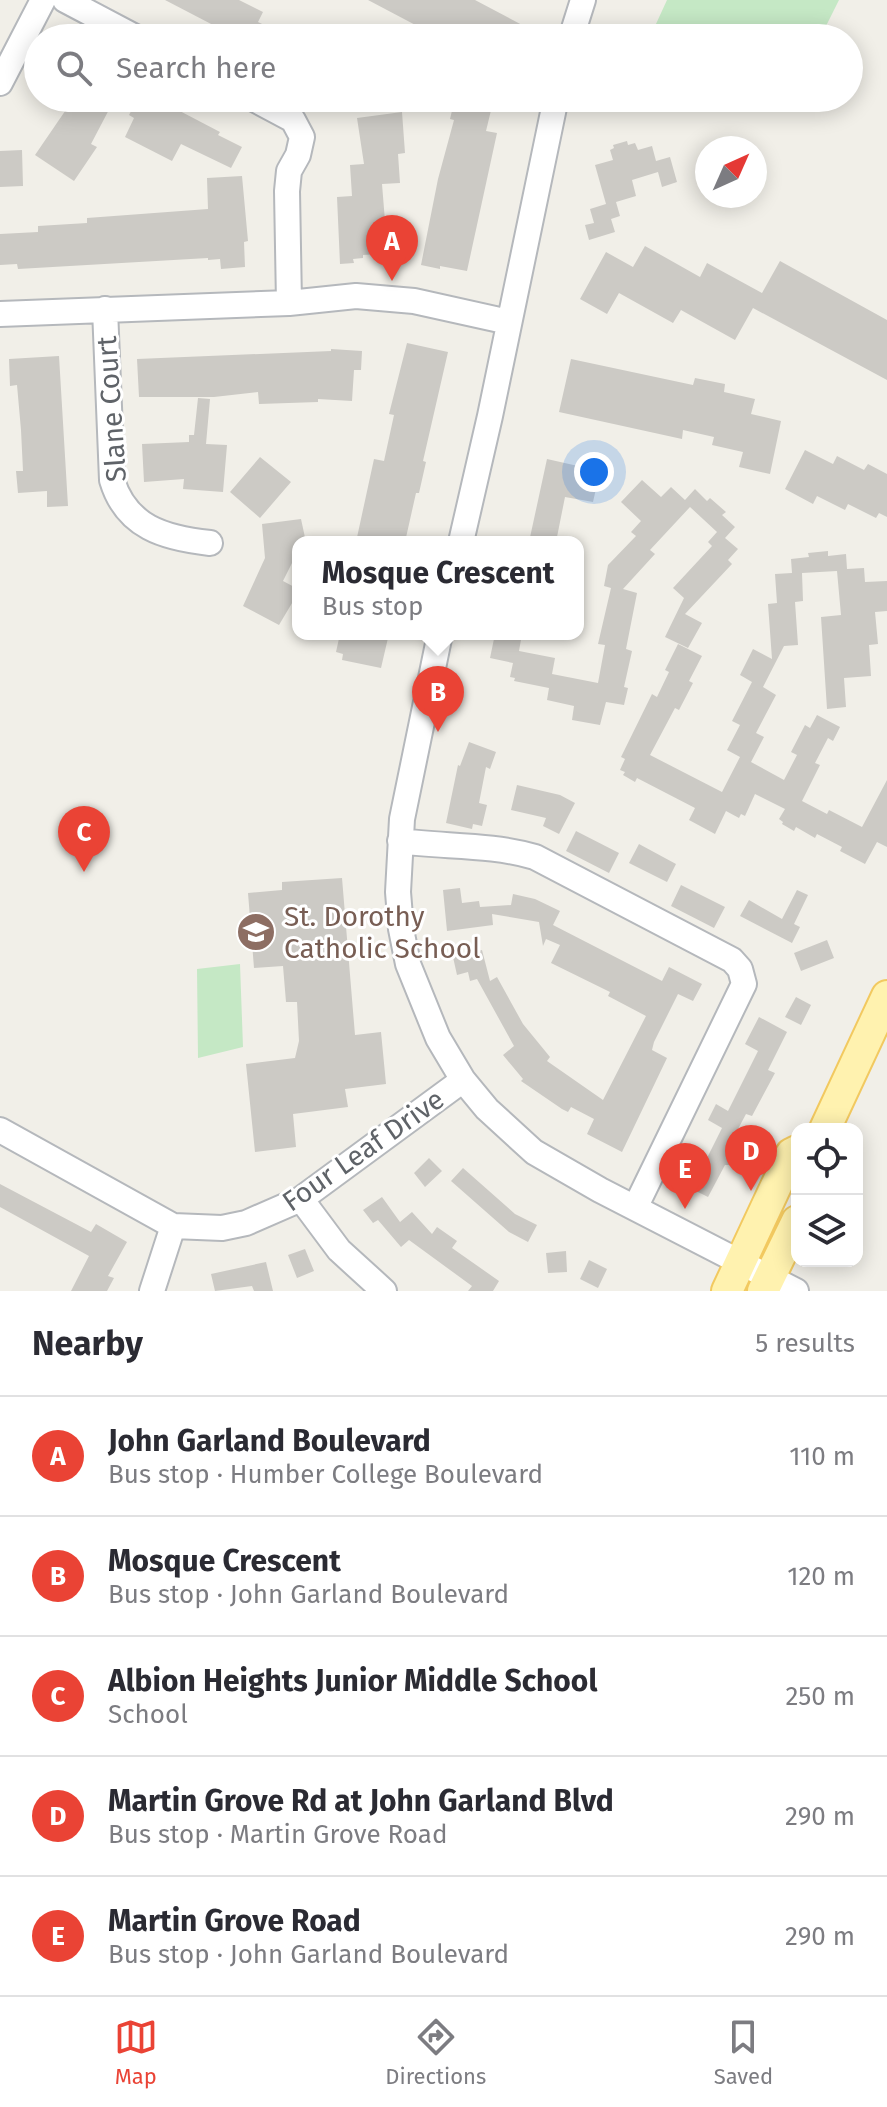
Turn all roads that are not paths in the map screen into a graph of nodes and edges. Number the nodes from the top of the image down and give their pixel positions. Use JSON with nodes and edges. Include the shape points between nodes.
{"nodes":[{"id":1,"x":43,"y":0,"type":"edge"},
{"id":2,"x":65,"y":0,"type":"edge"},
{"id":3,"x":576,"y":2,"type":"edge"},
{"id":4,"x":31,"y":24,"type":"edge"},
{"id":5,"x":110,"y":24,"type":"edge"},
{"id":6,"x":573,"y":24,"type":"edge"},
{"id":7,"x":24,"y":37,"type":"edge"},
{"id":8,"x":0,"y":83,"type":"edge"},
{"id":9,"x":278,"y":112,"type":"edge"},
{"id":10,"x":553,"y":112,"type":"edge"},
{"id":11,"x":289,"y":303,"type":"junction"},
{"id":12,"x":105,"y":309,"type":"junction"},
{"id":13,"x":0,"y":314,"type":"edge"},
{"id":14,"x":509,"y":322,"type":"junction"},
{"id":15,"x":462,"y":536,"type":"edge"},
{"id":16,"x":210,"y":543,"type":"dead end"},
{"id":17,"x":439,"y":640,"type":"edge"},
{"id":18,"x":400,"y":841,"type":"junction"},
{"id":19,"x":887,"y":996,"type":"edge"},
{"id":20,"x":463,"y":1080,"type":"junction"},
{"id":21,"x":828,"y":1123,"type":"edge"},
{"id":22,"x":2,"y":1134,"type":"edge"},
{"id":23,"x":791,"y":1154,"type":"edge"},
{"id":24,"x":301,"y":1199,"type":"junction"},
{"id":25,"x":635,"y":1208,"type":"junction"},
{"id":26,"x":173,"y":1226,"type":"junction"},
{"id":27,"x":791,"y":1240,"type":"edge"},
{"id":28,"x":741,"y":1263,"type":"junction"},
{"id":29,"x":776,"y":1286,"type":"edge"},
{"id":30,"x":152,"y":1291,"type":"edge"},
{"id":31,"x":384,"y":1291,"type":"edge"},
{"id":32,"x":727,"y":1291,"type":"edge"}],
"edges":[{"from":1,"to":4,"type":"street"},
{"from":2,"to":5,"type":"street"},
{"from":3,"to":6,"type":"street"},
{"from":7,"to":8,"type":"street"},
{"from":9,"to":11,"type":"street","via":[[293,120],[302,137],[287,191]]},
{"from":10,"to":14,"type":"street"},
{"from":11,"to":12,"type":"street"},
{"from":11,"to":14,"type":"street","via":[[381,297]]},
{"from":12,"to":13,"type":"street"},
{"from":12,"to":16,"type":"street","name":"Slane Court","via":[[112,480],[118,501],[132,517],[176,540]]},
{"from":14,"to":15,"type":"street"},
{"from":17,"to":18,"type":"street"},
{"from":18,"to":20,"type":"street","via":[[401,929],[408,964],[428,1018]]},
{"from":18,"to":25,"type":"street","via":[[535,857],[732,960],[740,969],[744,984]]},
{"from":19,"to":21,"type":"main road"},
{"from":20,"to":24,"type":"street","name":"Four Leaf Drive"},
{"from":20,"to":25,"type":"street","via":[[534,1152]]},
{"from":22,"to":26,"type":"street","name":"Four Leaf Drive"},
{"from":23,"to":28,"type":"main road"},
{"from":24,"to":26,"type":"street","name":"Four Leaf Drive","via":[[246,1223],[222,1228]]},
{"from":24,"to":31,"type":"street","via":[[339,1250]]},
{"from":25,"to":28,"type":"street"},
{"from":26,"to":30,"type":"street"},
{"from":27,"to":29,"type":"main road"},
{"from":28,"to":29,"type":"street"},
{"from":28,"to":32,"type":"main road"}]}
